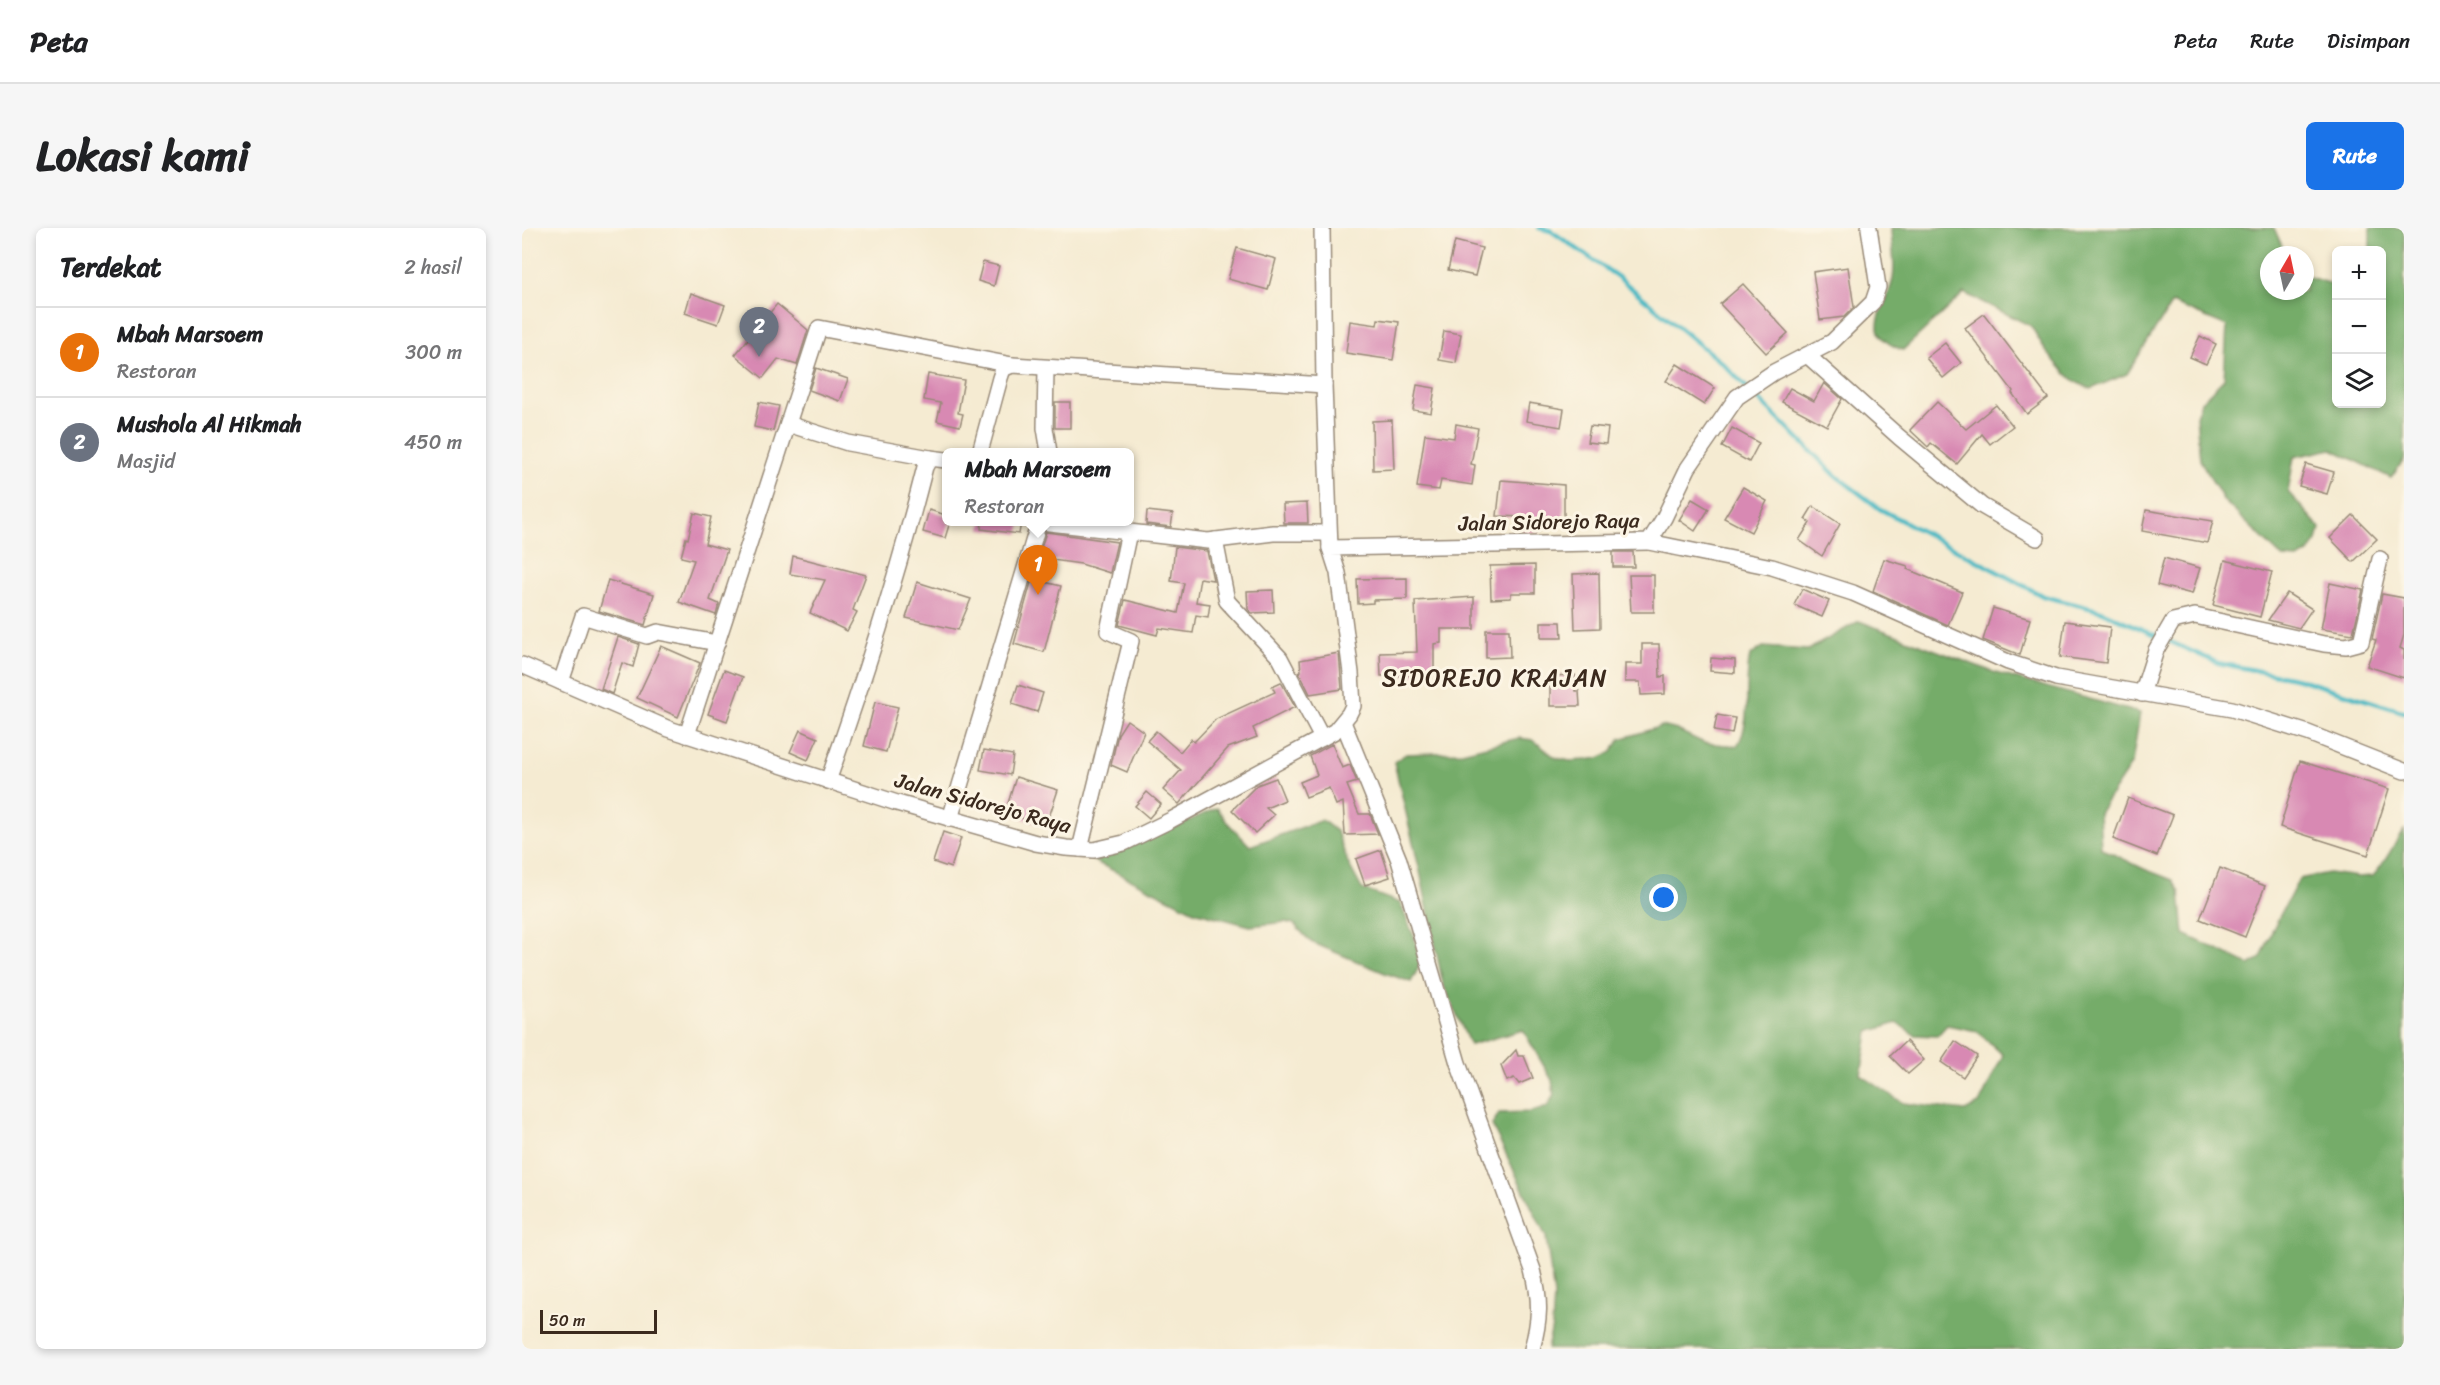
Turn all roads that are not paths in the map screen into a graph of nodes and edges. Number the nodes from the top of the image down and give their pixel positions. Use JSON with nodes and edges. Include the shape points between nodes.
{"nodes":[{"id":1,"x":1322,"y":228,"type":"edge"},
{"id":2,"x":1869,"y":228,"type":"edge"},
{"id":3,"x":1807,"y":355,"type":"junction"},
{"id":4,"x":1012,"y":365,"type":"junction"},
{"id":5,"x":1046,"y":368,"type":"junction"},
{"id":6,"x":1324,"y":385,"type":"junction"},
{"id":7,"x":788,"y":424,"type":"junction"},
{"id":8,"x":982,"y":448,"type":"edge"},
{"id":9,"x":1048,"y":448,"type":"edge"},
{"id":10,"x":930,"y":458,"type":"junction"},
{"id":11,"x":942,"y":460,"type":"edge"},
{"id":12,"x":1039,"y":526,"type":"edge"},
{"id":13,"x":1076,"y":526,"type":"edge"},
{"id":14,"x":1129,"y":532,"type":"junction"},
{"id":15,"x":2037,"y":538,"type":"dead end"},
{"id":16,"x":1215,"y":540,"type":"junction"},
{"id":17,"x":1649,"y":542,"type":"junction"},
{"id":18,"x":1338,"y":543,"type":"junction"},
{"id":19,"x":2380,"y":559,"type":"dead end"},
{"id":20,"x":717,"y":643,"type":"junction"},
{"id":21,"x":522,"y":665,"type":"edge"},
{"id":22,"x":561,"y":682,"type":"junction"},
{"id":23,"x":2142,"y":694,"type":"junction"},
{"id":24,"x":1343,"y":723,"type":"junction"},
{"id":25,"x":687,"y":735,"type":"junction"},
{"id":26,"x":1322,"y":738,"type":"junction"},
{"id":27,"x":2404,"y":771,"type":"edge"},
{"id":28,"x":828,"y":781,"type":"junction"},
{"id":29,"x":950,"y":819,"type":"junction"},
{"id":30,"x":1080,"y":849,"type":"junction"},
{"id":31,"x":1532,"y":1349,"type":"edge"}],
"edges":[{"from":1,"to":6,"type":"street"},
{"from":2,"to":3,"type":"street","via":[[1876,295],[1868,308],[1832,342]]},
{"from":3,"to":15,"type":"street","via":[[1982,506]]},
{"from":3,"to":17,"type":"street","name":"Jalan Sidorejo Raya","via":[[1737,397],[1688,468]]},
{"from":4,"to":5,"type":"street"},
{"from":4,"to":7,"type":"street","via":[[819,328]]},
{"from":4,"to":8,"type":"street","via":[[1003,369]]},
{"from":5,"to":6,"type":"street"},
{"from":5,"to":9,"type":"street"},
{"from":6,"to":18,"type":"street"},
{"from":7,"to":10,"type":"street","via":[[848,443]]},
{"from":7,"to":20,"type":"street"},
{"from":10,"to":11,"type":"street"},
{"from":10,"to":28,"type":"street","via":[[858,699]]},
{"from":12,"to":29,"type":"street"},
{"from":13,"to":14,"type":"street","name":"Jalan Sidorejo Raya"},
{"from":14,"to":16,"type":"street","name":"Jalan Sidorejo Raya"},
{"from":14,"to":30,"type":"street","via":[[1108,631],[1131,641]]},
{"from":16,"to":18,"type":"street","name":"Jalan Sidorejo Raya","via":[[1273,533]]},
{"from":16,"to":26,"type":"street","via":[[1227,601],[1280,658]]},
{"from":17,"to":18,"type":"street","name":"Jalan Sidorejo Raya"},
{"from":17,"to":23,"type":"street","via":[[1772,567],[1853,593],[2008,662],[2056,678]]},
{"from":18,"to":24,"type":"street","via":[[1353,706]]},
{"from":19,"to":23,"type":"street","via":[[2361,642],[2346,646],[2324,644],[2195,615],[2173,621],[2156,650]]},
{"from":20,"to":22,"type":"street","via":[[658,632],[647,636],[583,616]]},
{"from":20,"to":25,"type":"street"},
{"from":21,"to":22,"type":"street","name":"Jalan Sidorejo Raya"},
{"from":22,"to":25,"type":"street","name":"Jalan Sidorejo Raya"},
{"from":23,"to":27,"type":"street","via":[[2232,709],[2308,733]]},
{"from":24,"to":26,"type":"street","name":"Jalan Sidorejo Raya"},
{"from":24,"to":31,"type":"street","via":[[1399,860],[1458,1063],[1533,1270],[1540,1305]]},
{"from":25,"to":28,"type":"street","name":"Jalan Sidorejo Raya"},
{"from":26,"to":30,"type":"street","name":"Jalan Sidorejo Raya","via":[[1124,843]]},
{"from":28,"to":29,"type":"street","name":"Jalan Sidorejo Raya"},
{"from":29,"to":30,"type":"street","name":"Jalan Sidorejo Raya","via":[[1036,843]]}]}
